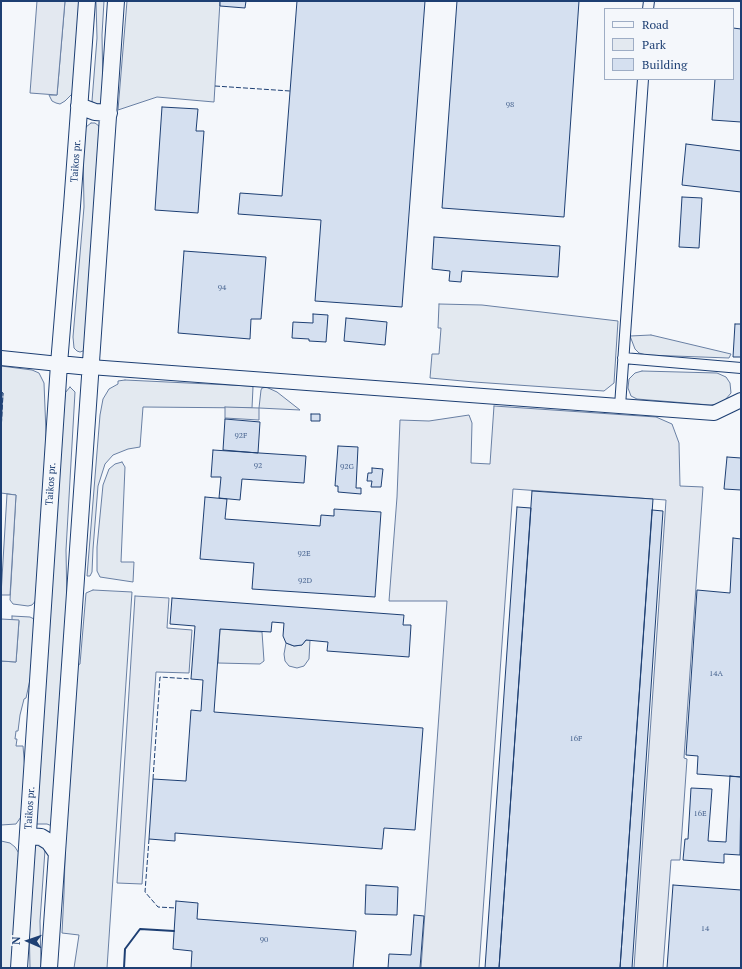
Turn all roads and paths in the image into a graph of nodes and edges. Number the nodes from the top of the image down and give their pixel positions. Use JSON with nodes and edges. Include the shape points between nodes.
{"nodes":[{"id":1,"x":87,"y":1,"type":"edge"},
{"id":2,"x":116,"y":1,"type":"edge"},
{"id":3,"x":643,"y":80,"type":"edge"},
{"id":4,"x":79,"y":106,"type":"junction"},
{"id":5,"x":109,"y":113,"type":"junction"},
{"id":6,"x":1,"y":358,"type":"edge"},
{"id":7,"x":623,"y":358,"type":"junction"},
{"id":8,"x":59,"y":364,"type":"junction"},
{"id":9,"x":90,"y":367,"type":"junction"},
{"id":10,"x":741,"y":368,"type":"edge"},
{"id":11,"x":741,"y":400,"type":"edge"},
{"id":12,"x":620,"y":406,"type":"junction"},
{"id":13,"x":28,"y":836,"type":"junction"},
{"id":14,"x":56,"y":852,"type":"junction"},
{"id":15,"x":19,"y":968,"type":"edge"},
{"id":16,"x":49,"y":968,"type":"edge"}],
"edges":[{"from":1,"to":4,"type":"main road","name":"Taikos pr."},
{"from":2,"to":5,"type":"main road"},
{"from":3,"to":7,"type":"street"},
{"from":4,"to":5,"type":"main road","via":[[95,112]]},
{"from":4,"to":8,"type":"main road","name":"Taikos pr."},
{"from":5,"to":9,"type":"main road"},
{"from":6,"to":8,"type":"street"},
{"from":7,"to":10,"type":"street"},
{"from":7,"to":12,"type":"street"},
{"from":8,"to":9,"type":"main road"},
{"from":8,"to":13,"type":"main road","name":"Taikos pr."},
{"from":9,"to":12,"type":"street"},
{"from":9,"to":14,"type":"main road"},
{"from":11,"to":12,"type":"street","via":[[714,413]]},
{"from":13,"to":14,"type":"main road","via":[[41,837],[49,842]]},
{"from":13,"to":15,"type":"main road","name":"Taikos pr."},
{"from":14,"to":16,"type":"main road"}]}
